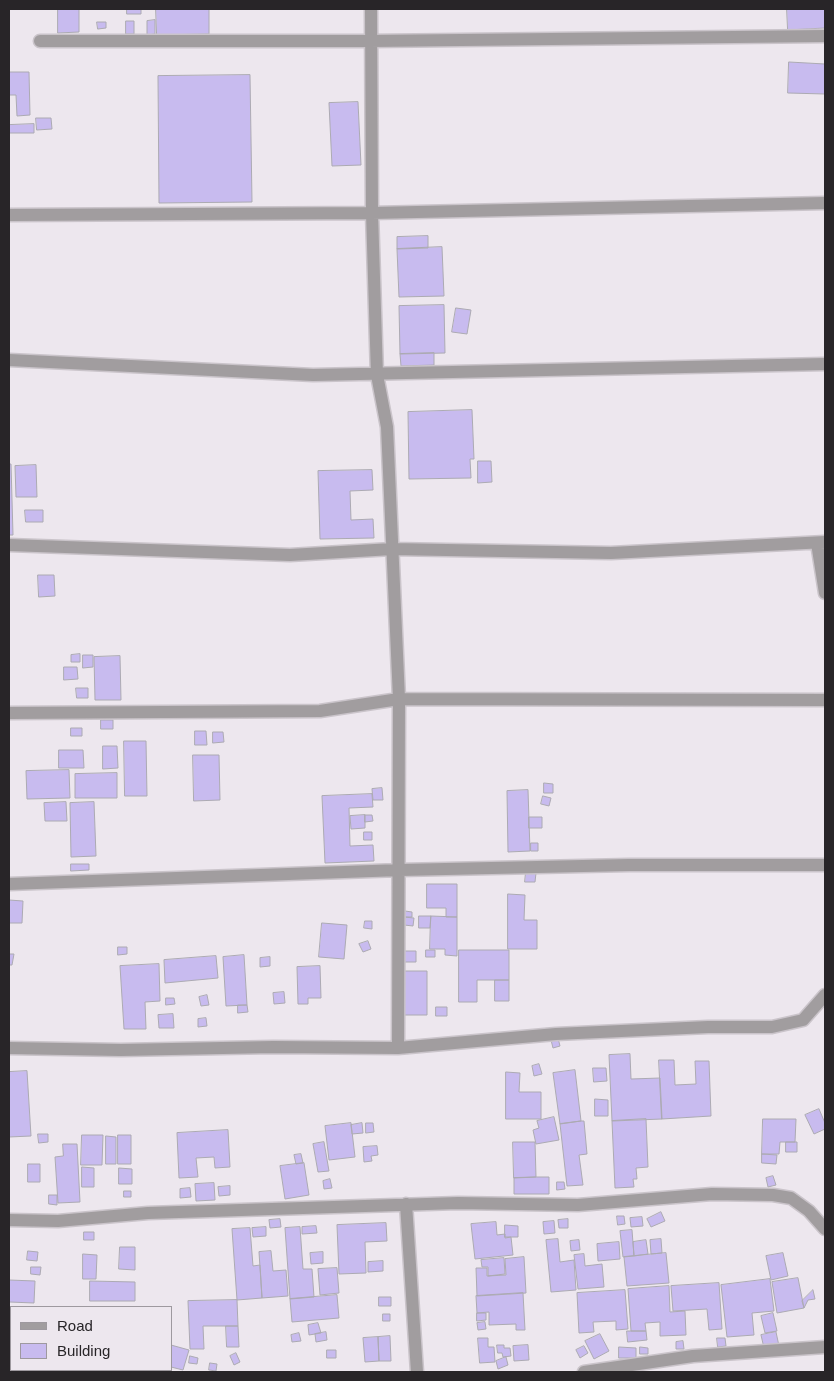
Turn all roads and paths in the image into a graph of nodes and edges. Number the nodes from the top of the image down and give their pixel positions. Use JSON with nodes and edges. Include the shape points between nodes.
{"nodes":[{"id":1,"x":371,"y":9,"type":"edge"},
{"id":2,"x":825,"y":36,"type":"edge"},
{"id":3,"x":40,"y":41,"type":"dead end"},
{"id":4,"x":370,"y":41,"type":"junction"},
{"id":5,"x":825,"y":203,"type":"edge"},
{"id":6,"x":372,"y":213,"type":"junction"},
{"id":7,"x":9,"y":215,"type":"edge"},
{"id":8,"x":9,"y":360,"type":"edge"},
{"id":9,"x":825,"y":364,"type":"edge"},
{"id":10,"x":377,"y":375,"type":"junction"},
{"id":11,"x":821,"y":543,"type":"edge"},
{"id":12,"x":9,"y":545,"type":"edge"},
{"id":13,"x":392,"y":550,"type":"junction"},
{"id":14,"x":825,"y":593,"type":"edge"},
{"id":15,"x":399,"y":699,"type":"junction"},
{"id":16,"x":825,"y":700,"type":"edge"},
{"id":17,"x":9,"y":713,"type":"edge"},
{"id":18,"x":825,"y":865,"type":"edge"},
{"id":19,"x":400,"y":870,"type":"junction"},
{"id":20,"x":9,"y":884,"type":"edge"},
{"id":21,"x":825,"y":996,"type":"edge"},
{"id":22,"x":9,"y":1048,"type":"edge"},
{"id":23,"x":398,"y":1048,"type":"junction"},
{"id":24,"x":406,"y":1204,"type":"junction"},
{"id":25,"x":9,"y":1220,"type":"edge"},
{"id":26,"x":825,"y":1229,"type":"edge"},
{"id":27,"x":825,"y":1347,"type":"edge"},
{"id":28,"x":416,"y":1372,"type":"edge"},
{"id":29,"x":584,"y":1372,"type":"edge"}],
"edges":[{"from":1,"to":4,"type":"street"},
{"from":2,"to":4,"type":"street"},
{"from":3,"to":4,"type":"street"},
{"from":4,"to":6,"type":"street"},
{"from":5,"to":6,"type":"street"},
{"from":6,"to":7,"type":"street"},
{"from":6,"to":10,"type":"street"},
{"from":8,"to":10,"type":"street","via":[[313,375]]},
{"from":9,"to":10,"type":"street"},
{"from":10,"to":13,"type":"street","via":[[387,427]]},
{"from":11,"to":13,"type":"street","via":[[611,553]]},
{"from":11,"to":14,"type":"street"},
{"from":12,"to":13,"type":"street","via":[[290,555]]},
{"from":13,"to":15,"type":"street"},
{"from":15,"to":16,"type":"street"},
{"from":15,"to":17,"type":"street","via":[[320,710]]},
{"from":15,"to":19,"type":"street"},
{"from":18,"to":19,"type":"street"},
{"from":19,"to":20,"type":"street"},
{"from":19,"to":23,"type":"street"},
{"from":21,"to":23,"type":"street","via":[[803,1020],[772,1027],[556,1034]]},
{"from":22,"to":23,"type":"street"},
{"from":24,"to":25,"type":"street","via":[[148,1213],[58,1221]]},
{"from":24,"to":26,"type":"street","via":[[578,1205],[712,1194],[773,1196],[791,1198],[809,1211]]},
{"from":24,"to":28,"type":"street"},
{"from":27,"to":29,"type":"street","via":[[693,1356]]}]}
